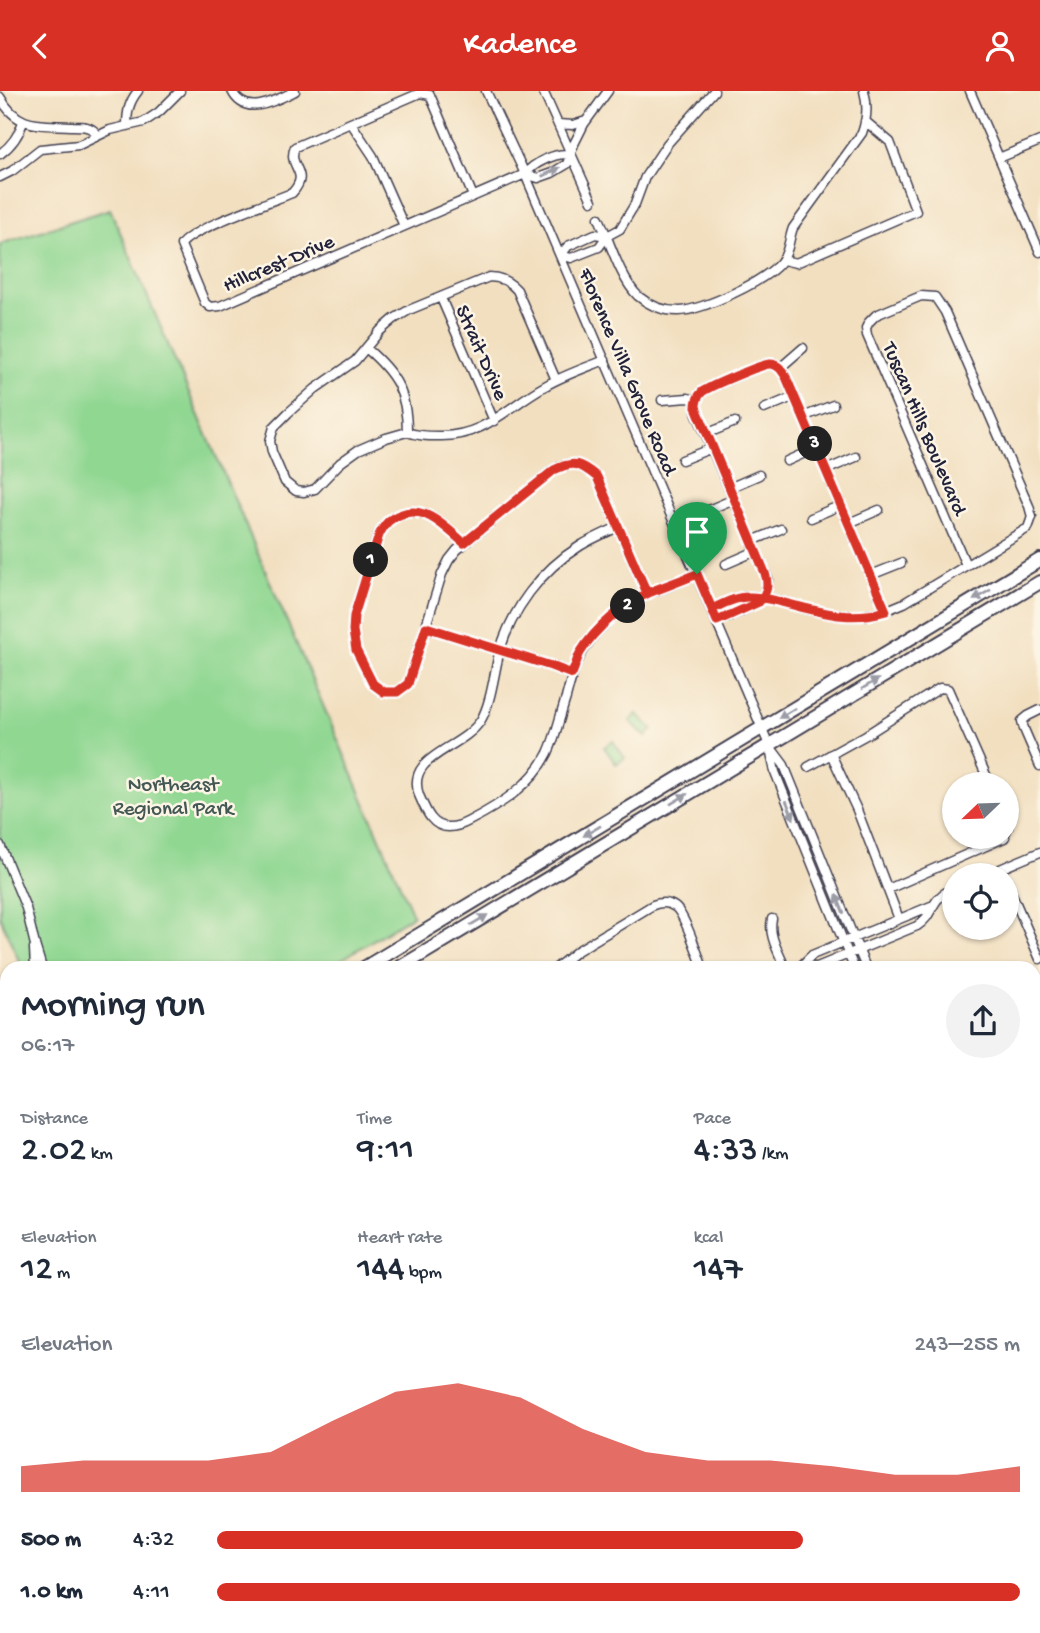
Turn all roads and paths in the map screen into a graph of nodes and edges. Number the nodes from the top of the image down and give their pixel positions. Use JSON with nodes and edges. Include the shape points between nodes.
{"nodes":[{"id":1,"x":138,"y":91,"type":"edge"},
{"id":2,"x":180,"y":91,"type":"edge"},
{"id":3,"x":232,"y":91,"type":"edge"},
{"id":4,"x":295,"y":91,"type":"edge"},
{"id":5,"x":486,"y":91,"type":"edge"},
{"id":6,"x":543,"y":91,"type":"edge"},
{"id":7,"x":608,"y":91,"type":"edge"},
{"id":8,"x":714,"y":91,"type":"edge"},
{"id":9,"x":864,"y":91,"type":"edge"},
{"id":10,"x":970,"y":91,"type":"edge"},
{"id":11,"x":0,"y":97,"type":"edge"},
{"id":12,"x":586,"y":121,"type":"junction"},
{"id":13,"x":865,"y":121,"type":"junction"},
{"id":14,"x":23,"y":122,"type":"junction"},
{"id":15,"x":351,"y":123,"type":"junction"},
{"id":16,"x":558,"y":124,"type":"junction"},
{"id":17,"x":127,"y":126,"type":"junction"},
{"id":18,"x":98,"y":135,"type":"junction"},
{"id":19,"x":1040,"y":141,"type":"edge"},
{"id":20,"x":0,"y":154,"type":"edge"},
{"id":21,"x":571,"y":155,"type":"junction"},
{"id":22,"x":999,"y":158,"type":"junction"},
{"id":23,"x":525,"y":174,"type":"junction"},
{"id":24,"x":0,"y":177,"type":"edge"},
{"id":25,"x":473,"y":196,"type":"junction"},
{"id":26,"x":592,"y":201,"type":"dead end"},
{"id":27,"x":600,"y":218,"type":"dead end"},
{"id":28,"x":404,"y":226,"type":"junction"},
{"id":29,"x":607,"y":236,"type":"junction"},
{"id":30,"x":1040,"y":252,"type":"edge"},
{"id":31,"x":561,"y":255,"type":"junction"},
{"id":32,"x":783,"y":260,"type":"junction"},
{"id":33,"x":441,"y":298,"type":"junction"},
{"id":34,"x":366,"y":348,"type":"junction"},
{"id":35,"x":803,"y":348,"type":"dead end"},
{"id":36,"x":605,"y":360,"type":"junction"},
{"id":37,"x":780,"y":368,"type":"junction"},
{"id":38,"x":555,"y":380,"type":"junction"},
{"id":39,"x":794,"y":396,"type":"junction"},
{"id":40,"x":662,"y":400,"type":"dead end"},
{"id":41,"x":697,"y":400,"type":"junction"},
{"id":42,"x":833,"y":405,"type":"dead end"},
{"id":43,"x":764,"y":409,"type":"dead end"},
{"id":44,"x":803,"y":417,"type":"junction"},
{"id":45,"x":494,"y":421,"type":"junction"},
{"id":46,"x":735,"y":422,"type":"dead end"},
{"id":47,"x":407,"y":432,"type":"junction"},
{"id":48,"x":706,"y":434,"type":"junction"},
{"id":49,"x":712,"y":447,"type":"junction"},
{"id":50,"x":816,"y":448,"type":"junction"},
{"id":51,"x":856,"y":457,"type":"dead end"},
{"id":52,"x":682,"y":460,"type":"dead end"},
{"id":53,"x":787,"y":461,"type":"dead end"},
{"id":54,"x":826,"y":470,"type":"junction"},
{"id":55,"x":759,"y":475,"type":"dead end"},
{"id":56,"x":729,"y":488,"type":"junction"},
{"id":57,"x":734,"y":499,"type":"junction"},
{"id":58,"x":841,"y":505,"type":"junction"},
{"id":59,"x":879,"y":510,"type":"dead end"},
{"id":60,"x":706,"y":511,"type":"dead end"},
{"id":61,"x":811,"y":518,"type":"dead end"},
{"id":62,"x":849,"y":523,"type":"junction"},
{"id":63,"x":618,"y":527,"type":"junction"},
{"id":64,"x":781,"y":529,"type":"dead end"},
{"id":65,"x":752,"y":541,"type":"junction"},
{"id":66,"x":464,"y":543,"type":"junction"},
{"id":67,"x":756,"y":551,"type":"junction"},
{"id":68,"x":1040,"y":560,"type":"edge"},
{"id":69,"x":901,"y":563,"type":"dead end"},
{"id":70,"x":726,"y":564,"type":"dead end"},
{"id":71,"x":966,"y":565,"type":"junction"},
{"id":72,"x":697,"y":574,"type":"junction"},
{"id":73,"x":871,"y":575,"type":"junction"},
{"id":74,"x":1040,"y":582,"type":"edge"},
{"id":75,"x":647,"y":593,"type":"junction"},
{"id":76,"x":762,"y":599,"type":"junction"},
{"id":77,"x":712,"y":609,"type":"junction"},
{"id":78,"x":886,"y":611,"type":"junction"},
{"id":79,"x":717,"y":621,"type":"junction"},
{"id":80,"x":426,"y":627,"type":"junction"},
{"id":81,"x":500,"y":650,"type":"junction"},
{"id":82,"x":572,"y":674,"type":"junction"},
{"id":83,"x":1040,"y":710,"type":"edge"},
{"id":84,"x":762,"y":728,"type":"junction"},
{"id":85,"x":769,"y":745,"type":"junction"},
{"id":86,"x":831,"y":754,"type":"junction"},
{"id":87,"x":1040,"y":766,"type":"edge"},
{"id":88,"x":808,"y":767,"type":"dead end"},
{"id":89,"x":985,"y":772,"type":"edge"},
{"id":90,"x":0,"y":845,"type":"edge"},
{"id":91,"x":973,"y":849,"type":"edge"},
{"id":92,"x":1040,"y":852,"type":"edge"},
{"id":93,"x":1019,"y":863,"type":"edge"},
{"id":94,"x":888,"y":889,"type":"junction"},
{"id":95,"x":942,"y":895,"type":"edge"},
{"id":96,"x":932,"y":906,"type":"junction"},
{"id":97,"x":1019,"y":910,"type":"edge"},
{"id":98,"x":772,"y":919,"type":"dead end"},
{"id":99,"x":900,"y":919,"type":"junction"},
{"id":100,"x":442,"y":921,"type":"junction"},
{"id":101,"x":853,"y":938,"type":"junction"},
{"id":102,"x":843,"y":942,"type":"junction"},
{"id":103,"x":35,"y":945,"type":"junction"},
{"id":104,"x":858,"y":950,"type":"junction"},
{"id":105,"x":848,"y":954,"type":"junction"},
{"id":106,"x":1040,"y":959,"type":"edge"},
{"id":107,"x":34,"y":961,"type":"edge"},
{"id":108,"x":40,"y":961,"type":"edge"},
{"id":109,"x":376,"y":961,"type":"edge"},
{"id":110,"x":401,"y":961,"type":"edge"},
{"id":111,"x":411,"y":961,"type":"edge"},
{"id":112,"x":564,"y":961,"type":"edge"},
{"id":113,"x":700,"y":961,"type":"edge"},
{"id":114,"x":782,"y":961,"type":"edge"},
{"id":115,"x":806,"y":961,"type":"edge"},
{"id":116,"x":831,"y":961,"type":"edge"},
{"id":117,"x":850,"y":961,"type":"edge"},
{"id":118,"x":863,"y":961,"type":"edge"}],
"edges":[{"from":1,"to":17,"type":"street","via":[[128,109]]},
{"from":2,"to":17,"type":"street","via":[[150,119]]},
{"from":3,"to":4,"type":"street","via":[[249,106],[270,103]]},
{"from":5,"to":23,"type":"street","name":"Florence Villa Grove Road"},
{"from":6,"to":16,"type":"street"},
{"from":7,"to":12,"type":"street"},
{"from":8,"to":29,"type":"street","via":[[667,144],[645,177],[624,224]]},
{"from":9,"to":13,"type":"street"},
{"from":10,"to":22,"type":"street"},
{"from":11,"to":14,"type":"street"},
{"from":12,"to":16,"type":"street"},
{"from":12,"to":21,"type":"street"},
{"from":13,"to":32,"type":"street","via":[[858,139],[793,228]]},
{"from":13,"to":32,"type":"street","via":[[890,142],[916,211],[796,263]]},
{"from":14,"to":18,"type":"street","via":[[89,127]]},
{"from":14,"to":20,"type":"street"},
{"from":15,"to":25,"type":"street","name":"Hillcrest Drive","via":[[428,93]]},
{"from":15,"to":28,"type":"street","via":[[377,163]]},
{"from":15,"to":28,"type":"street","name":"Hillcrest Drive","via":[[293,149],[301,179],[292,193],[184,239],[181,246],[205,303],[220,306]]},
{"from":16,"to":21,"type":"street"},
{"from":17,"to":18,"type":"street"},
{"from":18,"to":24,"type":"street","via":[[79,145],[40,149]]},
{"from":19,"to":22,"type":"street"},
{"from":21,"to":23,"type":"street","via":[[563,153]]},
{"from":23,"to":21,"type":"street","one_way":true,"via":[[538,178],[552,173],[567,164]]},
{"from":21,"to":26,"type":"street"},
{"from":22,"to":30,"type":"street"},
{"from":23,"to":25,"type":"street","name":"Hillcrest Drive"},
{"from":23,"to":31,"type":"street","name":"Florence Villa Grove Road"},
{"from":25,"to":28,"type":"street","name":"Hillcrest Drive"},
{"from":27,"to":29,"type":"street"},
{"from":29,"to":31,"type":"street","via":[[594,234],[568,246]]},
{"from":29,"to":31,"type":"street","via":[[599,247],[571,258]]},
{"from":29,"to":32,"type":"street","via":[[635,292],[649,304],[668,310],[695,309],[735,292]]},
{"from":31,"to":36,"type":"street","name":"Florence Villa Grove Road"},
{"from":33,"to":34,"type":"street","via":[[394,319]]},
{"from":33,"to":38,"type":"street","via":[[489,278],[512,285]]},
{"from":33,"to":45,"type":"street","name":"Strait Drive"},
{"from":34,"to":47,"type":"street","via":[[399,386]]},
{"from":34,"to":47,"type":"street","via":[[274,427],[270,447],[283,478],[296,491],[312,491],[358,450]]},
{"from":35,"to":37,"type":"street"},
{"from":36,"to":38,"type":"street"},
{"from":36,"to":72,"type":"street","name":"Florence Villa Grove Road"},
{"from":37,"to":39,"type":"street"},
{"from":37,"to":41,"type":"street","via":[[763,365],[706,389]]},
{"from":38,"to":45,"type":"street"},
{"from":39,"to":43,"type":"street"},
{"from":39,"to":44,"type":"street"},
{"from":40,"to":41,"type":"street"},
{"from":41,"to":48,"type":"street","via":[[696,410]]},
{"from":42,"to":44,"type":"street"},
{"from":44,"to":50,"type":"street"},
{"from":45,"to":47,"type":"street","via":[[454,436]]},
{"from":46,"to":48,"type":"street"},
{"from":48,"to":49,"type":"street"},
{"from":49,"to":52,"type":"street"},
{"from":49,"to":56,"type":"street"},
{"from":50,"to":53,"type":"street"},
{"from":50,"to":54,"type":"street"},
{"from":51,"to":54,"type":"street"},
{"from":54,"to":58,"type":"street"},
{"from":55,"to":56,"type":"street"},
{"from":56,"to":57,"type":"street"},
{"from":57,"to":60,"type":"street"},
{"from":57,"to":65,"type":"street"},
{"from":58,"to":61,"type":"street"},
{"from":58,"to":62,"type":"street"},
{"from":59,"to":62,"type":"street"},
{"from":62,"to":73,"type":"street"},
{"from":63,"to":66,"type":"street","via":[[597,477],[583,466],[566,464]]},
{"from":63,"to":75,"type":"street"},
{"from":63,"to":81,"type":"street","via":[[580,545],[549,570],[519,609]]},
{"from":64,"to":65,"type":"street"},
{"from":65,"to":67,"type":"street"},
{"from":66,"to":80,"type":"street","via":[[444,568]]},
{"from":66,"to":80,"type":"street","via":[[420,512],[393,517],[379,535],[353,631],[356,650],[373,684],[384,692],[397,692],[408,684]]},
{"from":67,"to":70,"type":"street"},
{"from":67,"to":76,"type":"street","via":[[768,579]]},
{"from":68,"to":84,"type":"highway","one_way":true},
{"from":69,"to":73,"type":"street"},
{"from":71,"to":71,"type":"street","name":"Tuscan Hills Boulevard","via":[[1027,528],[1032,517],[945,312],[935,297],[921,296],[876,316],[866,328],[867,335]]},
{"from":71,"to":78,"type":"street","name":"Tuscan Hills Boulevard"},
{"from":72,"to":75,"type":"street"},
{"from":72,"to":77,"type":"street","name":"Florence Villa Grove Road"},
{"from":73,"to":78,"type":"street"},
{"from":85,"to":74,"type":"highway","one_way":true},
{"from":75,"to":82,"type":"street","via":[[598,631],[579,654]]},
{"from":76,"to":77,"type":"street","name":"Tuscan Hills Boulevard","via":[[740,597]]},
{"from":76,"to":78,"type":"street","name":"Tuscan Hills Boulevard","via":[[844,617]]},
{"from":76,"to":79,"type":"street"},
{"from":77,"to":79,"type":"street","name":"Florence Villa Grove Road"},
{"from":79,"to":84,"type":"street","name":"Florence Villa Grove Road"},
{"from":80,"to":81,"type":"street"},
{"from":81,"to":82,"type":"street"},
{"from":81,"to":82,"type":"street","via":[[480,721],[417,773],[420,797],[430,817],[444,827],[461,825],[524,785],[550,747]]},
{"from":83,"to":87,"type":"street","via":[[1023,721]]},
{"from":84,"to":85,"type":"street","name":"Florence Villa Grove Road"},
{"from":84,"to":100,"type":"highway","one_way":true},
{"from":101,"to":85,"type":"street","one_way":true,"via":[[784,765]]},
{"from":85,"to":102,"type":"street","one_way":true,"via":[[775,772]]},
{"from":111,"to":85,"type":"highway","one_way":true},
{"from":86,"to":88,"type":"street"},
{"from":86,"to":89,"type":"street","via":[[940,688],[948,689]]},
{"from":86,"to":94,"type":"street"},
{"from":90,"to":103,"type":"street","via":[[26,908]]},
{"from":91,"to":94,"type":"street"},
{"from":92,"to":93,"type":"street"},
{"from":94,"to":99,"type":"street"},
{"from":95,"to":96,"type":"street"},
{"from":96,"to":99,"type":"street"},
{"from":96,"to":104,"type":"street","via":[[920,923]]},
{"from":97,"to":106,"type":"street"},
{"from":98,"to":114,"type":"street","via":[[772,937]]},
{"from":99,"to":101,"type":"street"},
{"from":100,"to":109,"type":"highway"},
{"from":100,"to":110,"type":"highway","via":[[439,933]]},
{"from":101,"to":102,"type":"street"},
{"from":101,"to":104,"type":"street"},
{"from":102,"to":105,"type":"street"},
{"from":102,"to":115,"type":"street"},
{"from":103,"to":107,"type":"street"},
{"from":103,"to":108,"type":"street"},
{"from":104,"to":105,"type":"street"},
{"from":104,"to":118,"type":"street"},
{"from":105,"to":116,"type":"street"},
{"from":105,"to":117,"type":"street"},
{"from":112,"to":113,"type":"street","via":[[662,903],[679,912]]}]}
